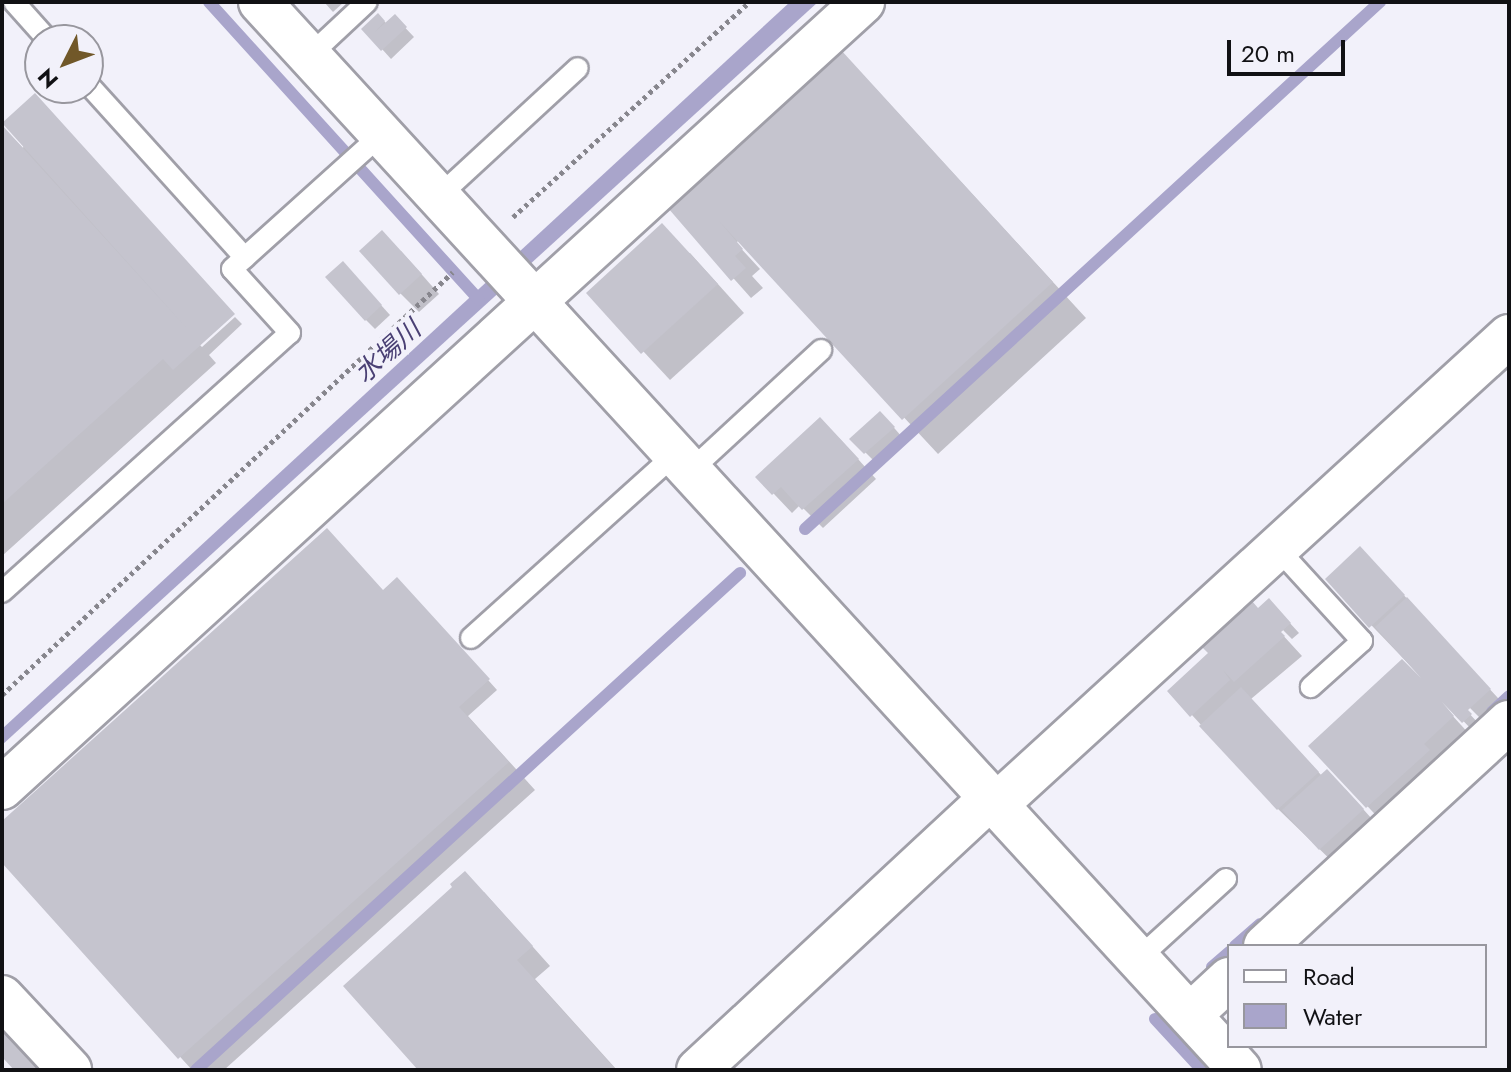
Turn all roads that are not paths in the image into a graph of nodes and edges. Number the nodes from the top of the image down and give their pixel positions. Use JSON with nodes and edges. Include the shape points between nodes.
{"nodes":[{"id":1,"x":14,"y":2,"type":"edge"},
{"id":2,"x":260,"y":2,"type":"edge"},
{"id":3,"x":367,"y":2,"type":"edge"},
{"id":4,"x":863,"y":2,"type":"edge"},
{"id":5,"x":34,"y":24,"type":"edge"},
{"id":6,"x":309,"y":56,"type":"junction"},
{"id":7,"x":578,"y":68,"type":"dead end"},
{"id":8,"x":104,"y":102,"type":"edge"},
{"id":9,"x":373,"y":142,"type":"junction"},
{"id":10,"x":438,"y":197,"type":"junction"},
{"id":11,"x":245,"y":258,"type":"junction"},
{"id":12,"x":529,"y":298,"type":"junction"},
{"id":13,"x":1509,"y":336,"type":"edge"},
{"id":14,"x":821,"y":350,"type":"dead end"},
{"id":15,"x":681,"y":463,"type":"junction"},
{"id":16,"x":1277,"y":548,"type":"junction"},
{"id":17,"x":2,"y":592,"type":"edge"},
{"id":18,"x":471,"y":638,"type":"dead end"},
{"id":19,"x":1311,"y":687,"type":"dead end"},
{"id":20,"x":1509,"y":722,"type":"edge"},
{"id":21,"x":2,"y":788,"type":"edge"},
{"id":22,"x":993,"y":802,"type":"junction"},
{"id":23,"x":1226,"y":879,"type":"dead end"},
{"id":24,"x":1267,"y":944,"type":"edge"},
{"id":25,"x":1138,"y":959,"type":"junction"},
{"id":26,"x":1227,"y":981,"type":"edge"},
{"id":27,"x":2,"y":997,"type":"edge"},
{"id":28,"x":1190,"y":1015,"type":"junction"},
{"id":29,"x":70,"y":1070,"type":"edge"},
{"id":30,"x":698,"y":1070,"type":"edge"},
{"id":31,"x":1240,"y":1070,"type":"edge"}],
"edges":[{"from":1,"to":5,"type":"lane"},
{"from":2,"to":6,"type":"street"},
{"from":3,"to":6,"type":"lane"},
{"from":4,"to":12,"type":"street"},
{"from":6,"to":9,"type":"street"},
{"from":7,"to":10,"type":"lane"},
{"from":8,"to":11,"type":"lane"},
{"from":9,"to":10,"type":"street"},
{"from":9,"to":11,"type":"lane"},
{"from":10,"to":12,"type":"street"},
{"from":11,"to":17,"type":"lane","via":[[232,269],[290,333]]},
{"from":12,"to":15,"type":"street"},
{"from":12,"to":21,"type":"street"},
{"from":13,"to":16,"type":"street"},
{"from":14,"to":15,"type":"lane"},
{"from":15,"to":18,"type":"lane"},
{"from":15,"to":22,"type":"street"},
{"from":16,"to":19,"type":"lane","via":[[1362,641]]},
{"from":16,"to":22,"type":"street"},
{"from":20,"to":24,"type":"street"},
{"from":22,"to":25,"type":"street"},
{"from":22,"to":30,"type":"street"},
{"from":23,"to":25,"type":"lane"},
{"from":25,"to":28,"type":"street"},
{"from":26,"to":28,"type":"street"},
{"from":27,"to":29,"type":"street"},
{"from":28,"to":31,"type":"street"}]}
